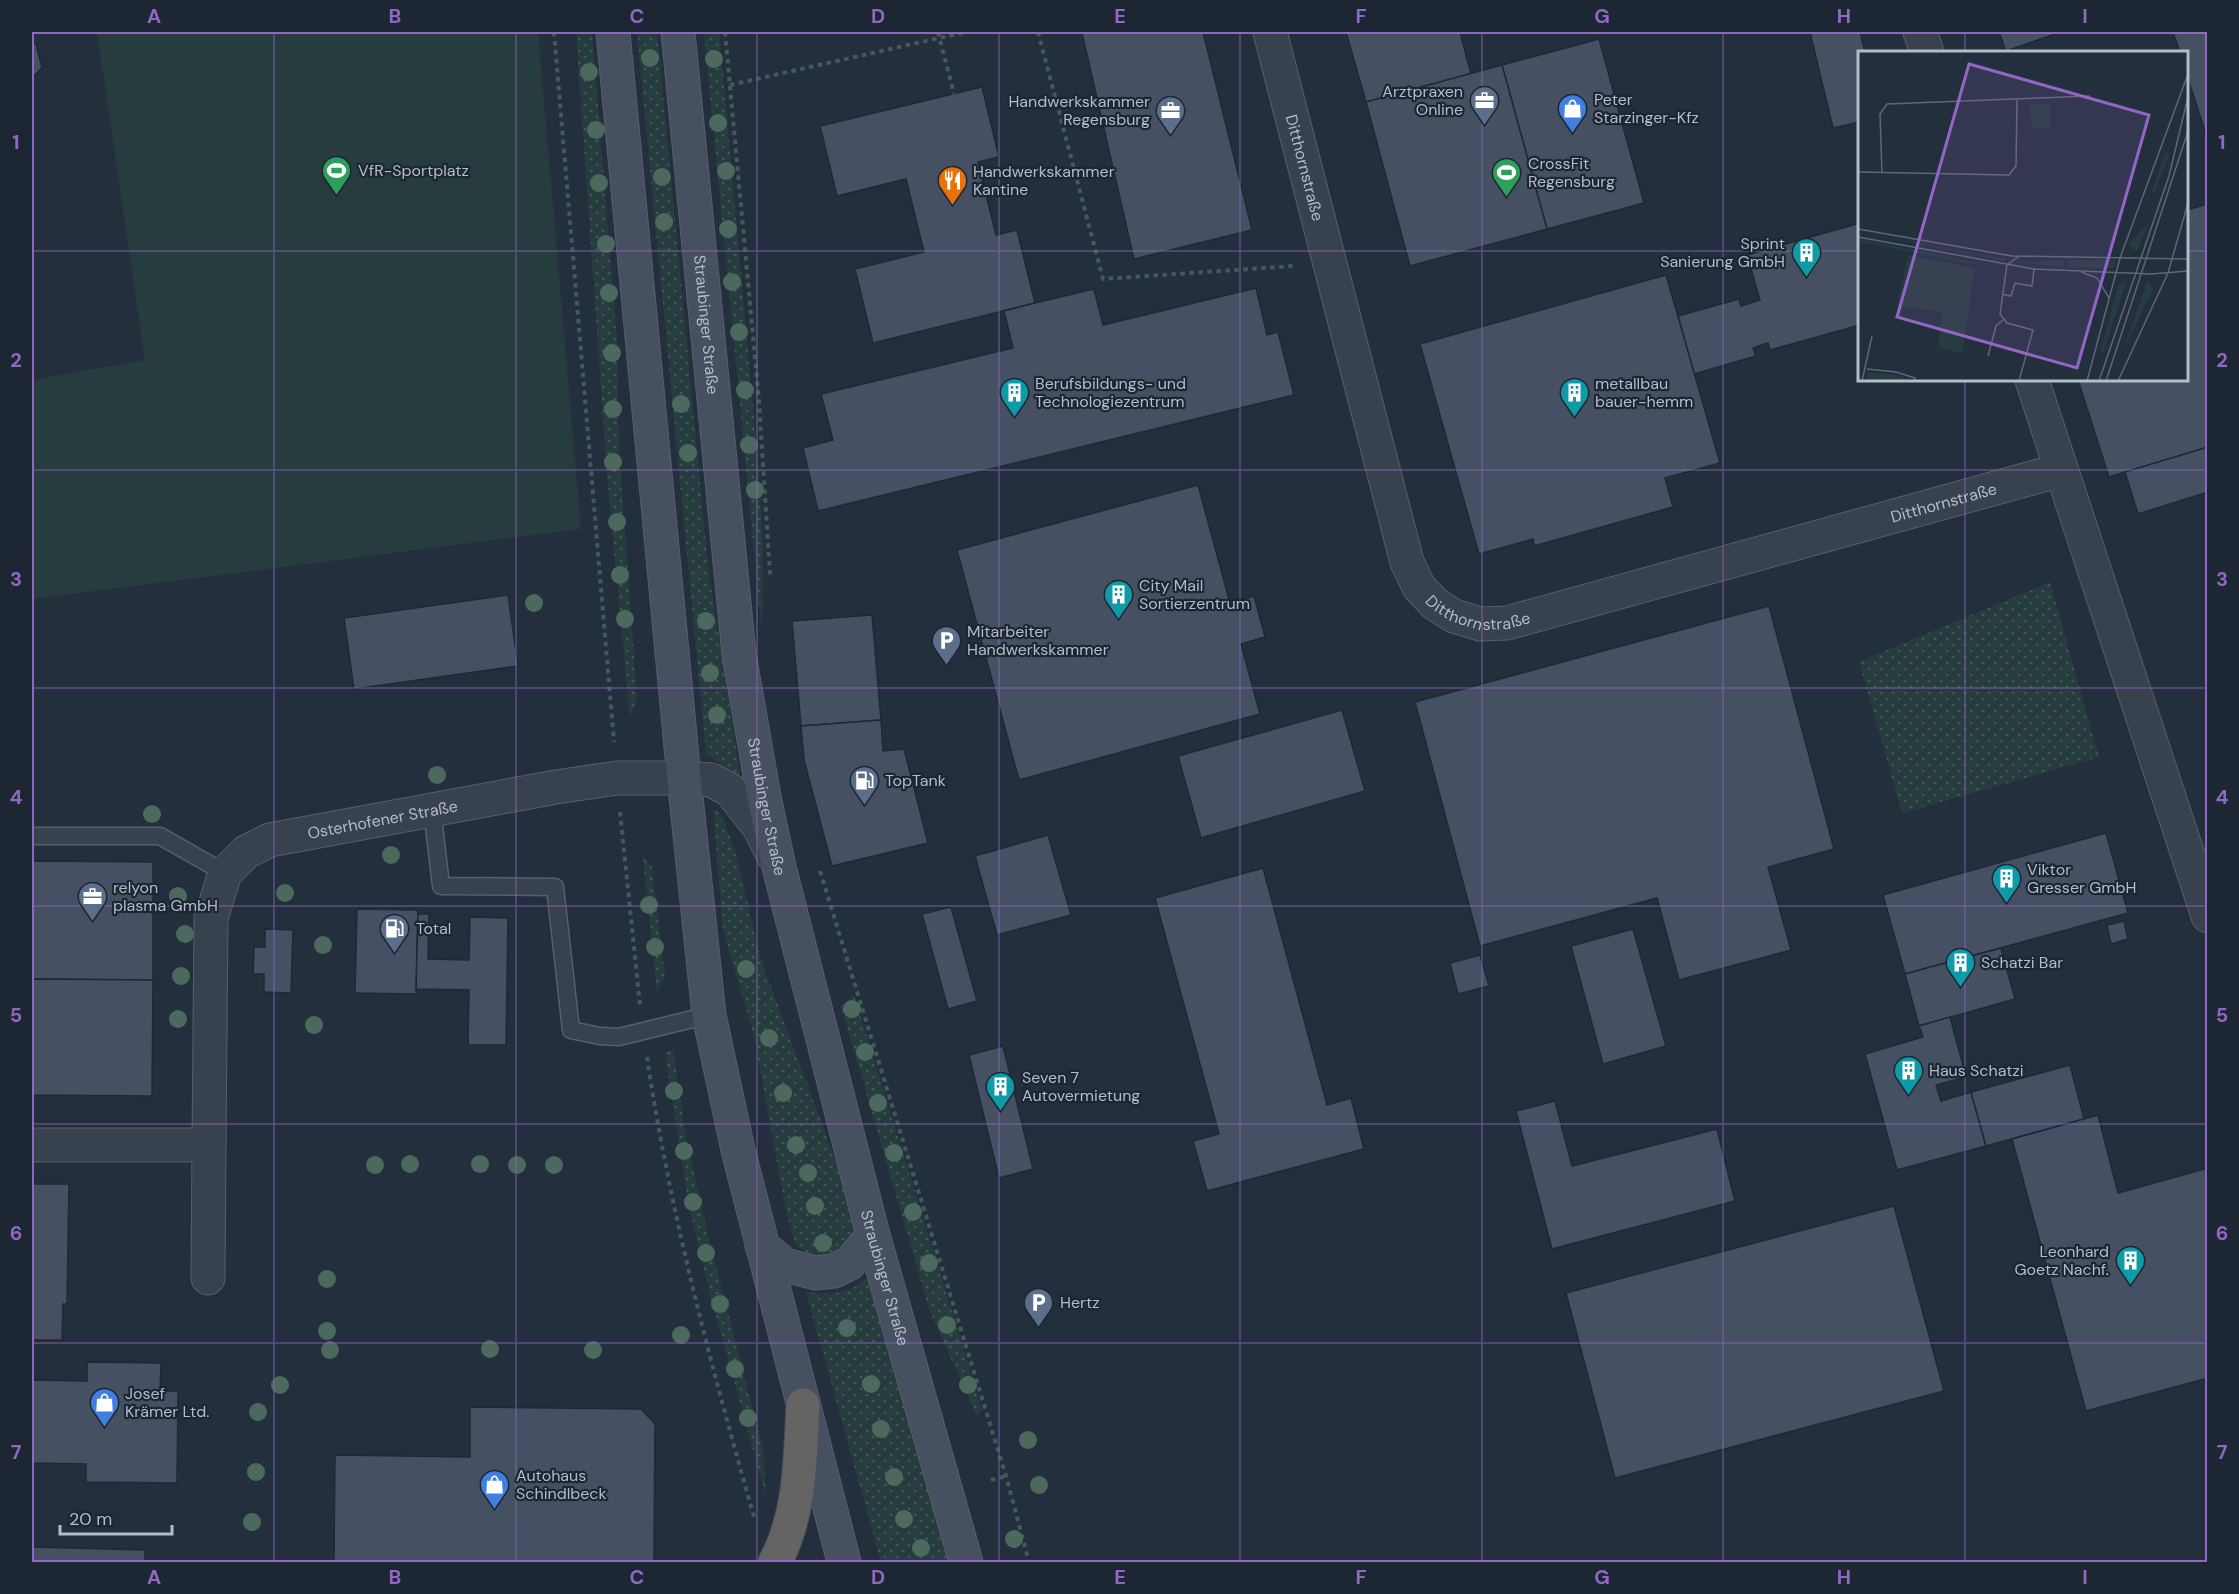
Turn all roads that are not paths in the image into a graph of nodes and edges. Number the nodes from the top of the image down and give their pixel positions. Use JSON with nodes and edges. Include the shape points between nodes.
{"nodes":[{"id":1,"x":613,"y":32,"type":"edge"},
{"id":2,"x":678,"y":32,"type":"edge"},
{"id":3,"x":1270,"y":32,"type":"edge"},
{"id":4,"x":1920,"y":32,"type":"edge"},
{"id":5,"x":1927,"y":51,"type":"edge"},
{"id":6,"x":2032,"y":381,"type":"edge"},
{"id":7,"x":2061,"y":470,"type":"junction"},
{"id":8,"x":684,"y":778,"type":"junction"},
{"id":9,"x":432,"y":809,"type":"junction"},
{"id":10,"x":32,"y":836,"type":"edge"},
{"id":11,"x":779,"y":867,"type":"junction"},
{"id":12,"x":225,"y":873,"type":"junction"},
{"id":13,"x":2208,"y":916,"type":"edge"},
{"id":14,"x":709,"y":1015,"type":"junction"},
{"id":15,"x":32,"y":1145,"type":"edge"},
{"id":16,"x":209,"y":1145,"type":"junction"},
{"id":17,"x":873,"y":1235,"type":"junction"},
{"id":18,"x":762,"y":1246,"type":"junction"},
{"id":19,"x":208,"y":1278,"type":"dead end"},
{"id":20,"x":803,"y":1405,"type":"junction"},
{"id":21,"x":775,"y":1563,"type":"edge"},
{"id":22,"x":844,"y":1563,"type":"edge"},
{"id":23,"x":966,"y":1563,"type":"edge"}],
"edges":[{"from":1,"to":8,"type":"main road"},
{"from":2,"to":11,"type":"main road","name":"Straubinger Straße","via":[[739,654]]},
{"from":3,"to":7,"type":"street","name":"Ditthornstraße","via":[[1407,562],[1419,587],[1454,616],[1480,624],[1507,623]]},
{"from":4,"to":5,"type":"street"},
{"from":6,"to":7,"type":"street"},
{"from":7,"to":13,"type":"street"},
{"from":8,"to":9,"type":"street","name":"Osterhofener Straße","via":[[617,778]]},
{"from":8,"to":11,"type":"street","name":"Osterhofener Straße","via":[[711,780],[730,790],[759,827]]},
{"from":8,"to":14,"type":"main road"},
{"from":9,"to":12,"type":"street","name":"Osterhofener Straße","via":[[270,840],[246,852]]},
{"from":9,"to":14,"type":"lane","via":[[441,886],[555,887],[571,1030],[619,1036]]},
{"from":10,"to":12,"type":"lane","via":[[160,836]]},
{"from":11,"to":17,"type":"main road","name":"Straubinger Straße"},
{"from":12,"to":16,"type":"street","name":"Osterhofener Straße","via":[[211,918]]},
{"from":14,"to":18,"type":"main road"},
{"from":15,"to":16,"type":"street"},
{"from":16,"to":19,"type":"street","name":"Osterhofener Straße"},
{"from":17,"to":18,"type":"main road","via":[[850,1263],[834,1271],[816,1273],[786,1265]]},
{"from":17,"to":23,"type":"main road","name":"Straubinger Straße"},
{"from":18,"to":20,"type":"main road"},
{"from":20,"to":21,"type":"highway","via":[[799,1478],[783,1548]]},
{"from":20,"to":22,"type":"main road"}]}
